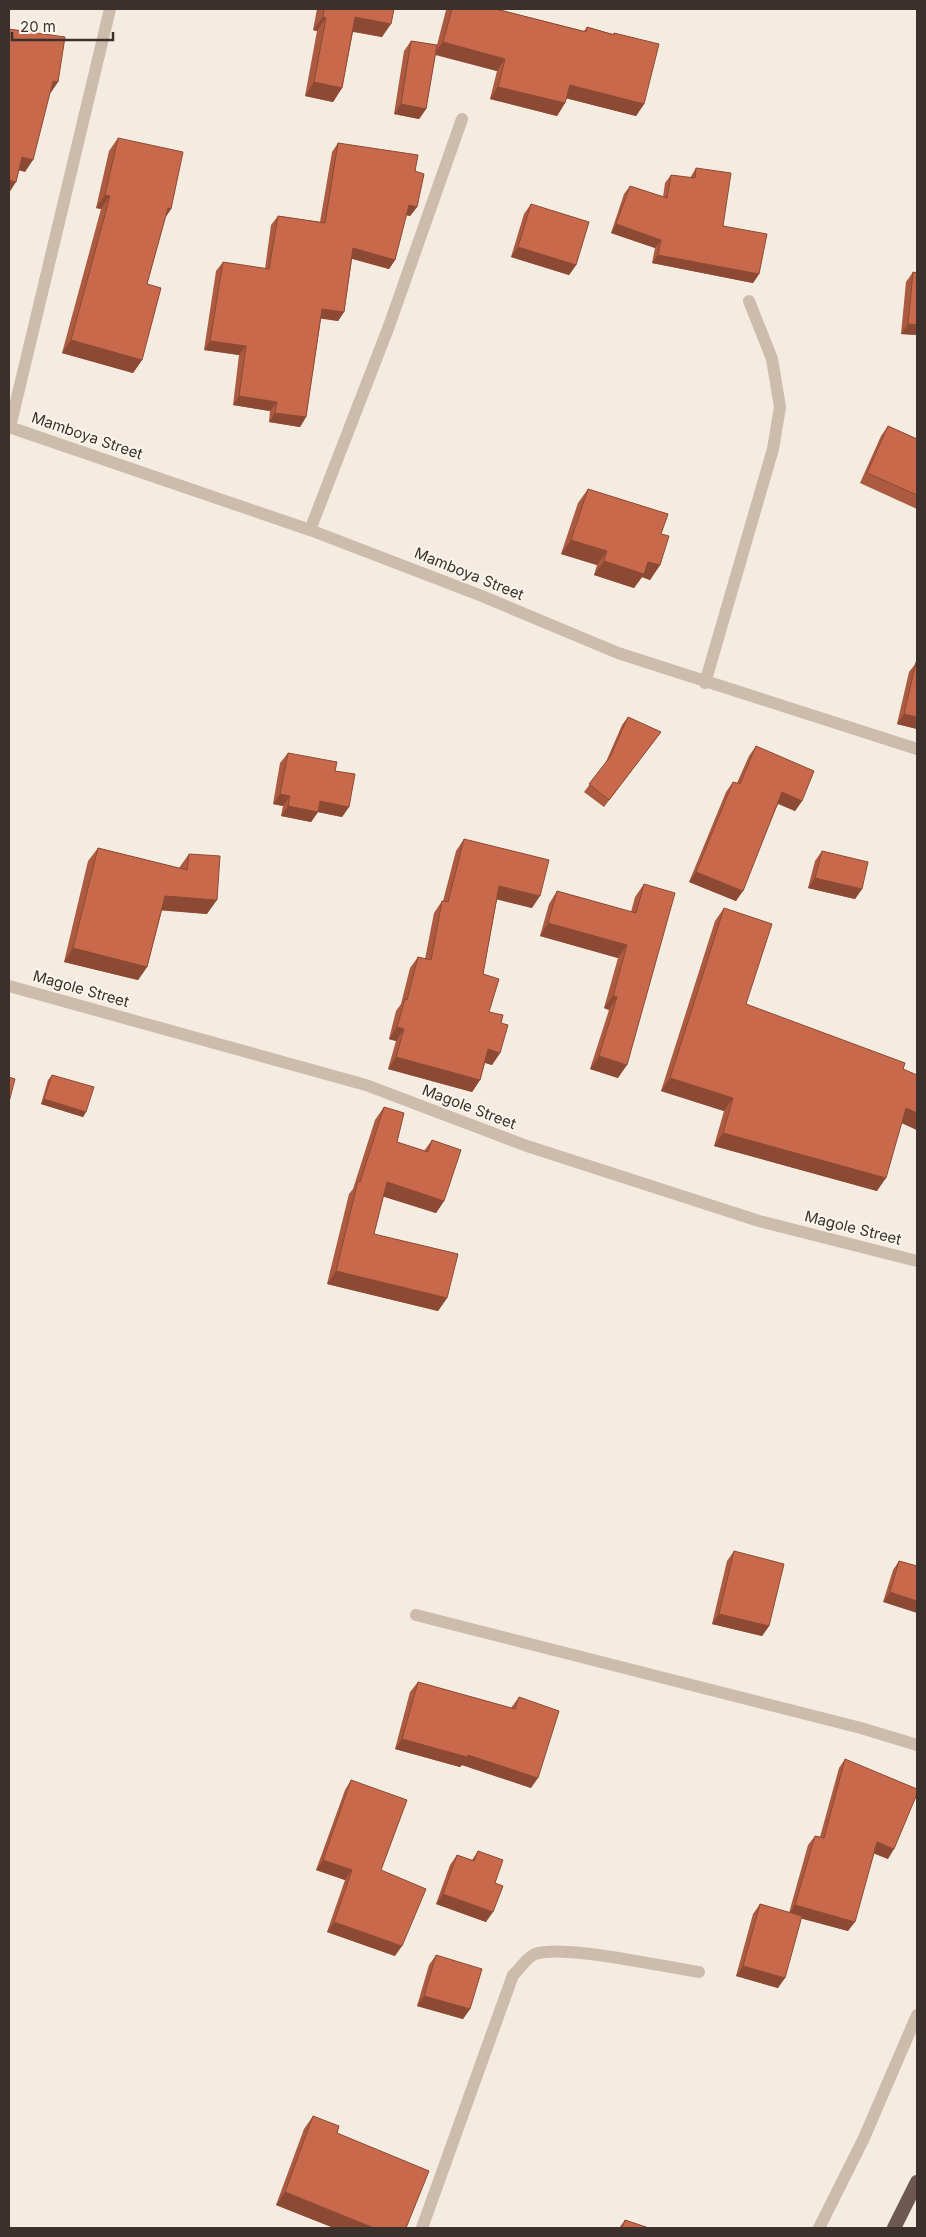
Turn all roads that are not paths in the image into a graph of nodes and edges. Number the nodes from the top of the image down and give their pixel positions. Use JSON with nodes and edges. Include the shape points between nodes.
{"nodes":[{"id":1,"x":110,"y":9,"type":"edge"},
{"id":2,"x":462,"y":119,"type":"dead end"},
{"id":3,"x":749,"y":302,"type":"dead end"},
{"id":4,"x":10,"y":427,"type":"edge"},
{"id":5,"x":310,"y":530,"type":"junction"},
{"id":6,"x":705,"y":682,"type":"junction"},
{"id":7,"x":917,"y":749,"type":"edge"},
{"id":8,"x":9,"y":986,"type":"edge"},
{"id":9,"x":917,"y":1261,"type":"edge"},
{"id":10,"x":416,"y":1616,"type":"dead end"},
{"id":11,"x":917,"y":1745,"type":"edge"},
{"id":12,"x":699,"y":1972,"type":"dead end"},
{"id":13,"x":917,"y":2015,"type":"edge"},
{"id":14,"x":917,"y":2182,"type":"edge"},
{"id":15,"x":422,"y":2228,"type":"edge"},
{"id":16,"x":819,"y":2228,"type":"edge"},
{"id":17,"x":894,"y":2228,"type":"edge"}],
"edges":[{"from":1,"to":4,"type":"street"},
{"from":2,"to":5,"type":"street","via":[[389,326]]},
{"from":3,"to":6,"type":"street","via":[[772,360],[780,407],[773,449]]},
{"from":4,"to":5,"type":"street","name":"Mamboya Street"},
{"from":5,"to":6,"type":"street","name":"Mamboya Street","via":[[618,653]]},
{"from":6,"to":7,"type":"street","name":"Mamboya Street"},
{"from":8,"to":9,"type":"street","name":"Magole Street","via":[[366,1085],[527,1146],[758,1221]]},
{"from":10,"to":11,"type":"street"},
{"from":12,"to":15,"type":"street","via":[[568,1952],[546,1951],[532,1955],[513,1975]]},
{"from":13,"to":16,"type":"street","via":[[864,2138]]},
{"from":14,"to":17,"type":"highway"}]}
